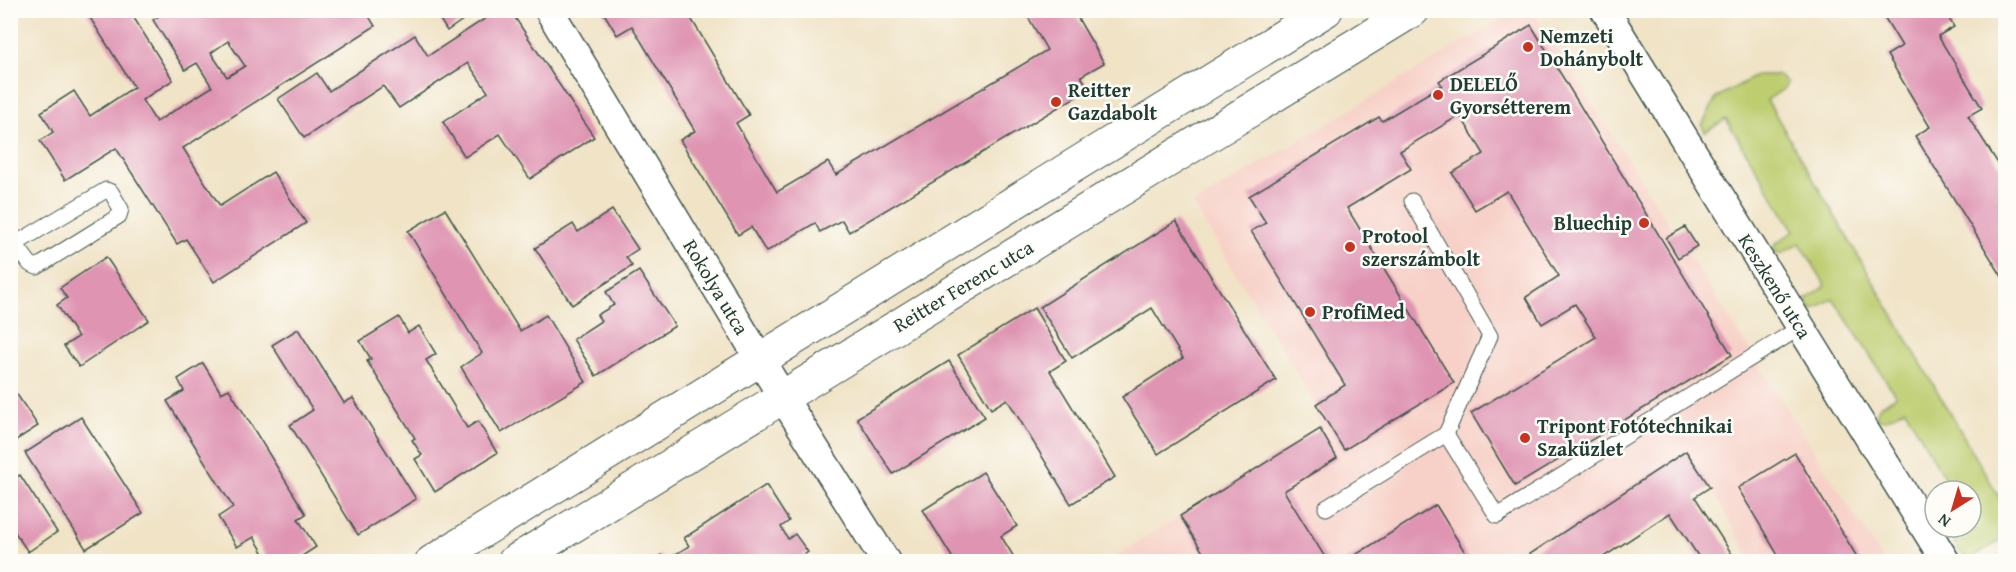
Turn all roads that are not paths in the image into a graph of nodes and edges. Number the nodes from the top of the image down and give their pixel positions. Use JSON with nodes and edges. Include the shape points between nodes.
{"nodes":[{"id":1,"x":549,"y":10,"type":"edge"},
{"id":2,"x":1326,"y":10,"type":"edge"},
{"id":3,"x":1413,"y":10,"type":"edge"},
{"id":4,"x":1605,"y":10,"type":"edge"},
{"id":5,"x":1412,"y":201,"type":"dead end"},
{"id":6,"x":13,"y":246,"type":"edge"},
{"id":7,"x":1801,"y":327,"type":"junction"},
{"id":8,"x":760,"y":360,"type":"junction"},
{"id":9,"x":782,"y":396,"type":"junction"},
{"id":10,"x":1446,"y":434,"type":"junction"},
{"id":11,"x":1326,"y":508,"type":"dead end"},
{"id":12,"x":432,"y":561,"type":"edge"},
{"id":13,"x":514,"y":561,"type":"edge"},
{"id":14,"x":886,"y":561,"type":"edge"},
{"id":15,"x":1946,"y":561,"type":"edge"}],
"edges":[{"from":1,"to":8,"type":"street","name":"Rokolya utca"},
{"from":2,"to":8,"type":"street"},
{"from":3,"to":9,"type":"street","name":"Reitter Ferenc utca"},
{"from":4,"to":7,"type":"street","name":"Keszkenő utca"},
{"from":5,"to":10,"type":"lane","via":[[1490,336]]},
{"from":6,"to":6,"type":"lane","via":[[37,267],[120,216],[121,209],[106,190]]},
{"from":7,"to":10,"type":"lane","via":[[1497,516]]},
{"from":7,"to":15,"type":"street","name":"Keszkenő utca"},
{"from":8,"to":9,"type":"street","name":"Rokolya utca"},
{"from":8,"to":12,"type":"street"},
{"from":9,"to":13,"type":"street","name":"Reitter Ferenc utca"},
{"from":9,"to":14,"type":"street","name":"Rokolya utca"},
{"from":10,"to":11,"type":"lane"}]}
